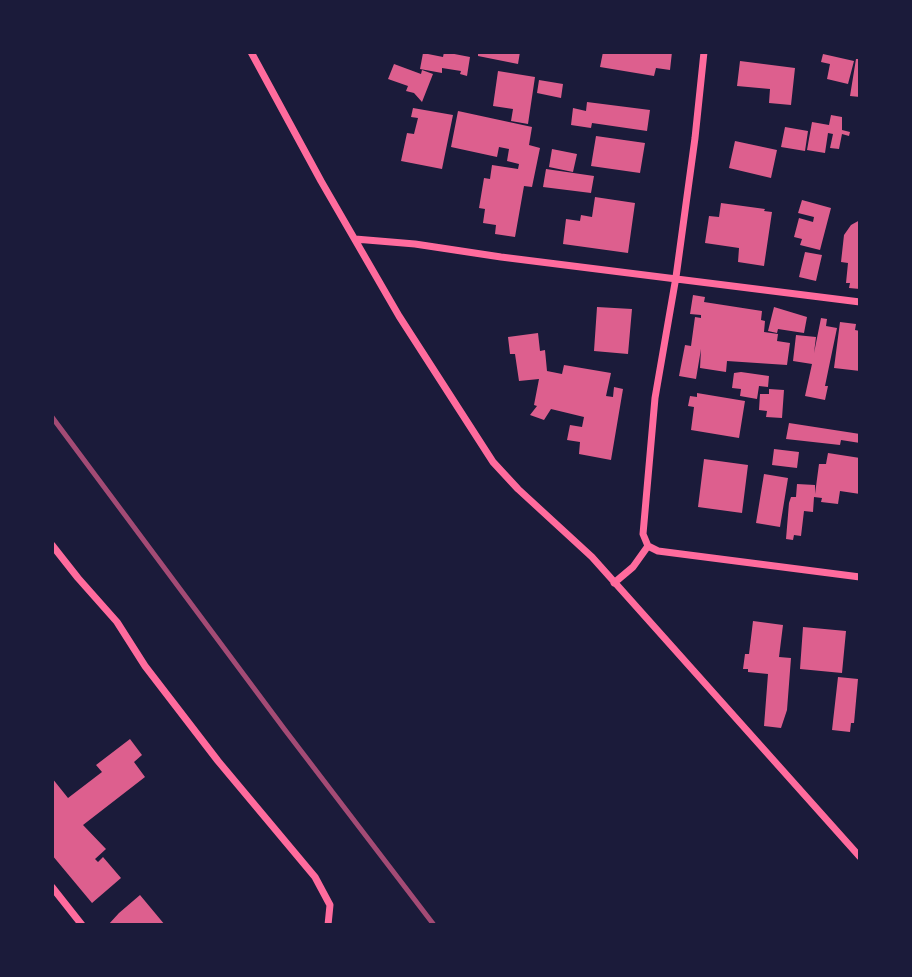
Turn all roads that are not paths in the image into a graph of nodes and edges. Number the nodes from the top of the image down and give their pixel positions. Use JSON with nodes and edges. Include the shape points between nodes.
{"nodes":[{"id":1,"x":251,"y":52,"type":"edge"},
{"id":2,"x":704,"y":52,"type":"edge"},
{"id":3,"x":355,"y":239,"type":"junction"},
{"id":4,"x":676,"y":277,"type":"junction"},
{"id":5,"x":859,"y":302,"type":"edge"},
{"id":6,"x":52,"y":545,"type":"edge"},
{"id":7,"x":648,"y":546,"type":"junction"},
{"id":8,"x":859,"y":578,"type":"edge"},
{"id":9,"x":614,"y":583,"type":"junction"},
{"id":10,"x":859,"y":856,"type":"edge"},
{"id":11,"x":52,"y":887,"type":"edge"},
{"id":12,"x":82,"y":925,"type":"edge"},
{"id":13,"x":328,"y":925,"type":"edge"}],
"edges":[{"from":1,"to":3,"type":"street"},
{"from":2,"to":4,"type":"street"},
{"from":3,"to":4,"type":"street"},
{"from":3,"to":9,"type":"street","via":[[398,316],[493,462]]},
{"from":4,"to":5,"type":"street"},
{"from":4,"to":7,"type":"street","via":[[655,398],[643,534]]},
{"from":6,"to":13,"type":"street","via":[[117,622],[218,761],[315,877],[330,905]]},
{"from":7,"to":8,"type":"street"},
{"from":7,"to":9,"type":"street"},
{"from":9,"to":10,"type":"street"},
{"from":11,"to":12,"type":"street"}]}
